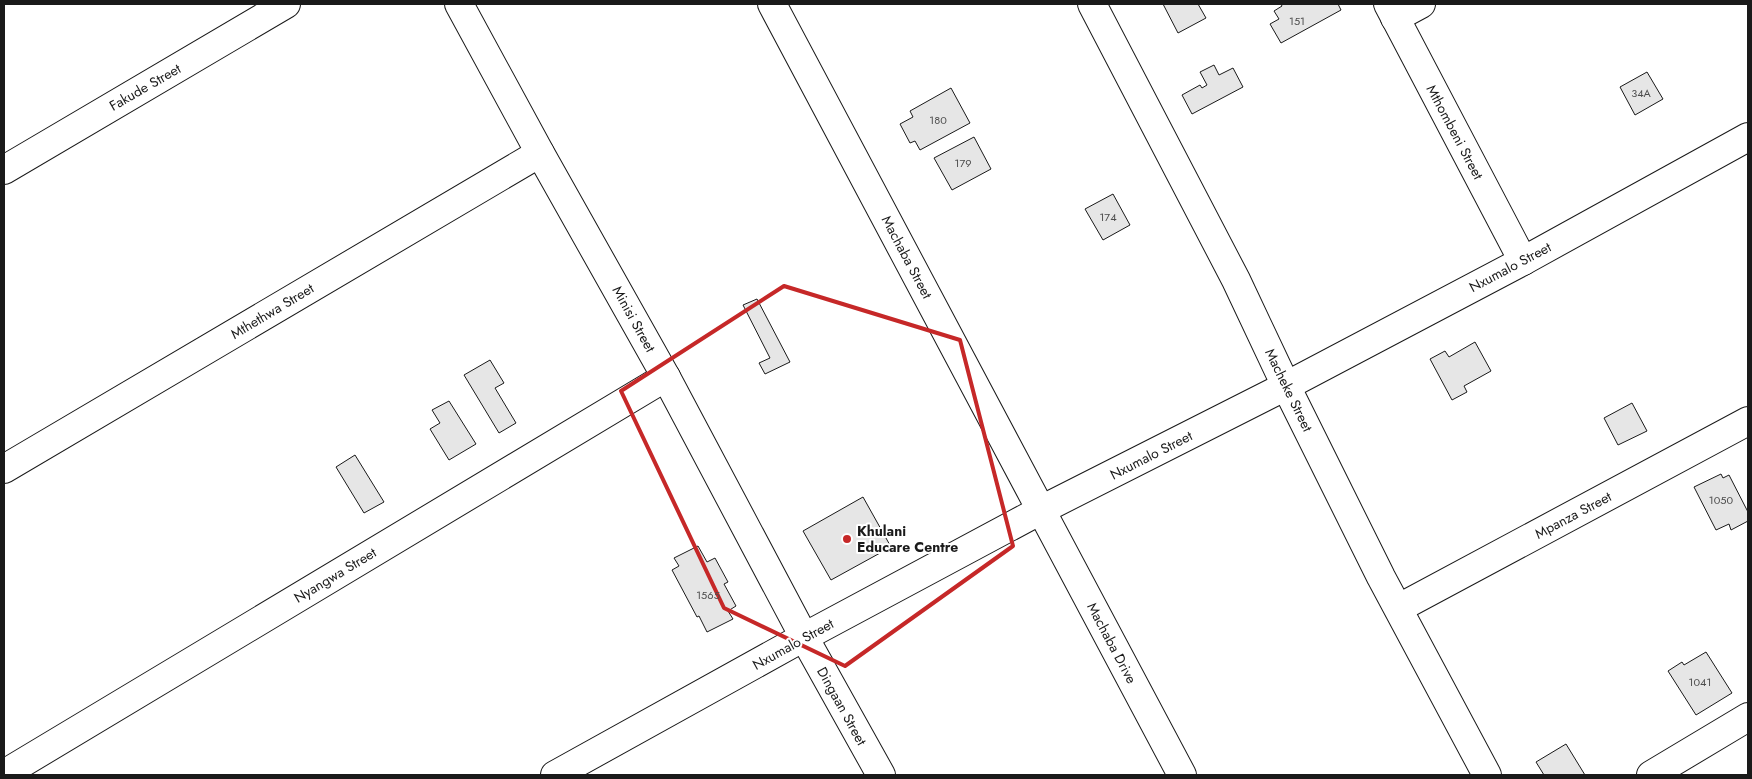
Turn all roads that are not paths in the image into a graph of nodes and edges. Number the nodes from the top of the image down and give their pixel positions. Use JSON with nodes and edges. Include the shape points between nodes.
{"nodes":[{"id":1,"x":286,"y":4,"type":"edge"},
{"id":2,"x":459,"y":4,"type":"edge"},
{"id":3,"x":772,"y":4,"type":"edge"},
{"id":4,"x":1092,"y":4,"type":"edge"},
{"id":5,"x":1421,"y":4,"type":"edge"},
{"id":6,"x":1392,"y":11,"type":"edge"},
{"id":7,"x":1748,"y":138,"type":"edge"},
{"id":8,"x":540,"y":153,"type":"junction"},
{"id":9,"x":4,"y":170,"type":"edge"},
{"id":10,"x":1522,"y":261,"type":"junction"},
{"id":11,"x":666,"y":377,"type":"junction"},
{"id":12,"x":1286,"y":386,"type":"junction"},
{"id":13,"x":1748,"y":421,"type":"edge"},
{"id":14,"x":4,"y":469,"type":"edge"},
{"id":15,"x":1041,"y":510,"type":"junction"},
{"id":16,"x":1398,"y":608,"type":"junction"},
{"id":17,"x":804,"y":637,"type":"junction"},
{"id":18,"x":1748,"y":717,"type":"edge"},
{"id":19,"x":4,"y":774,"type":"edge"},
{"id":20,"x":555,"y":775,"type":"edge"},
{"id":21,"x":881,"y":775,"type":"edge"},
{"id":22,"x":1182,"y":775,"type":"edge"},
{"id":23,"x":1488,"y":775,"type":"edge"},
{"id":24,"x":1651,"y":775,"type":"edge"}],
"edges":[{"from":1,"to":9,"type":"street","name":"Fakude Street"},
{"from":2,"to":8,"type":"street","name":"Minisi Street"},
{"from":3,"to":15,"type":"street","name":"Machaba Street"},
{"from":4,"to":12,"type":"street","name":"Macheke Street","via":[[1236,280]]},
{"from":5,"to":6,"type":"street"},
{"from":6,"to":10,"type":"street","name":"Mthombeni Street"},
{"from":7,"to":10,"type":"street","name":"Nxumalo Street"},
{"from":8,"to":11,"type":"street","name":"Minisi Street"},
{"from":8,"to":14,"type":"street","name":"Mthethwa Street"},
{"from":10,"to":12,"type":"street","name":"Nxumalo Street"},
{"from":11,"to":17,"type":"street","name":"Minisi Street"},
{"from":11,"to":19,"type":"street","name":"Nyangwa Street"},
{"from":12,"to":15,"type":"street","name":"Nxumalo Street"},
{"from":12,"to":16,"type":"street","name":"Macheke Street"},
{"from":13,"to":16,"type":"street","name":"Mpanza Street"},
{"from":15,"to":17,"type":"street","name":"Nxumalo Street"},
{"from":15,"to":22,"type":"street","name":"Machaba Drive"},
{"from":16,"to":23,"type":"street","name":"Macheke Street"},
{"from":17,"to":20,"type":"street","name":"Nxumalo Street"},
{"from":17,"to":21,"type":"street","name":"Dingaan Street"},
{"from":18,"to":24,"type":"street"}]}
